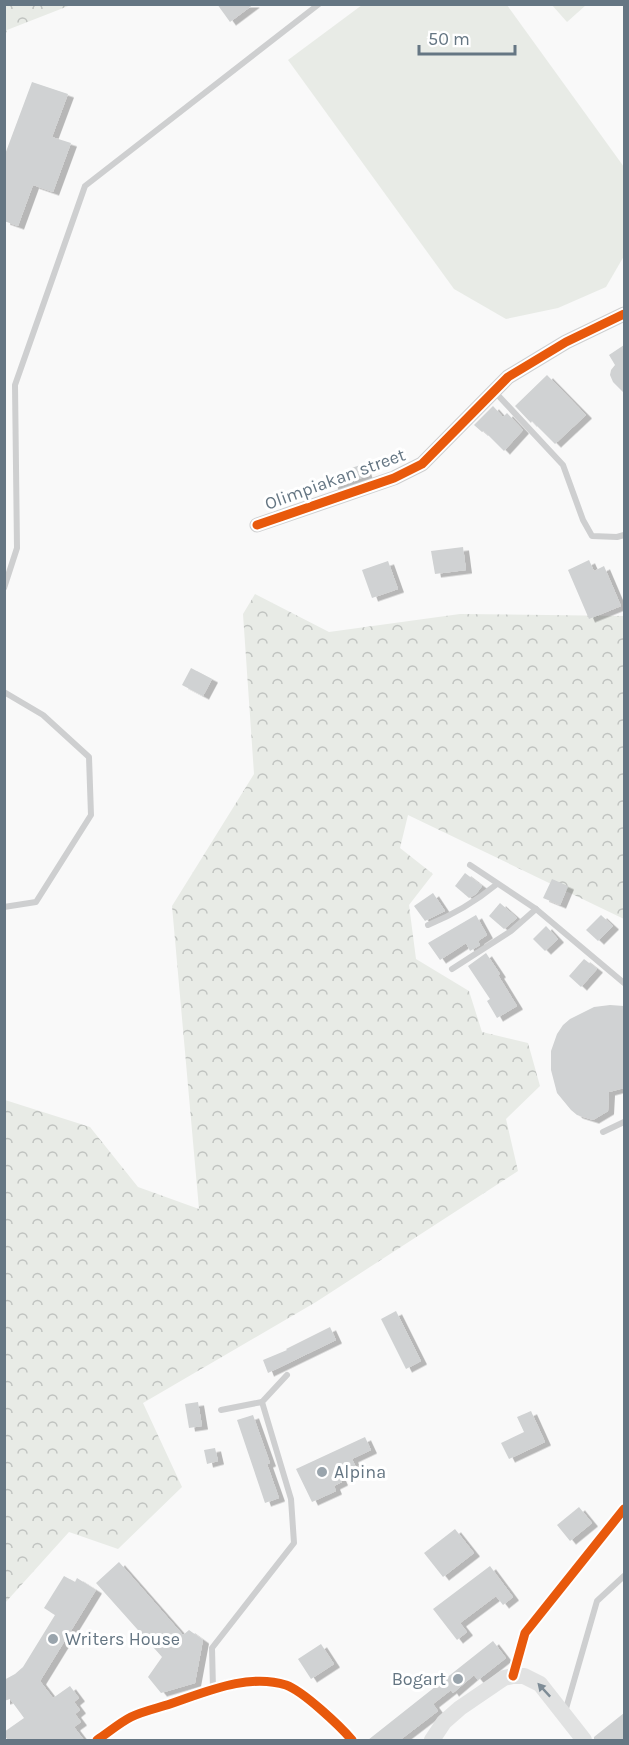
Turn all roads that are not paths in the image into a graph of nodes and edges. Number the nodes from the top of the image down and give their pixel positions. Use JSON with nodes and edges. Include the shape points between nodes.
{"nodes":[{"id":1,"x":319,"y":4,"type":"edge"},
{"id":2,"x":624,"y":314,"type":"edge"},
{"id":3,"x":494,"y":390,"type":"junction"},
{"id":4,"x":257,"y":525,"type":"dead end"},
{"id":5,"x":624,"y":535,"type":"edge"},
{"id":6,"x":4,"y":588,"type":"edge"},
{"id":7,"x":4,"y":692,"type":"edge"},
{"id":8,"x":470,"y":865,"type":"dead end"},
{"id":9,"x":497,"y":884,"type":"junction"},
{"id":10,"x":4,"y":906,"type":"edge"},
{"id":11,"x":536,"y":909,"type":"junction"},
{"id":12,"x":429,"y":925,"type":"dead end"},
{"id":13,"x":452,"y":969,"type":"dead end"},
{"id":14,"x":624,"y":983,"type":"edge"},
{"id":15,"x":624,"y":1122,"type":"edge"},
{"id":16,"x":603,"y":1132,"type":"dead end"},
{"id":17,"x":287,"y":1375,"type":"dead end"},
{"id":18,"x":262,"y":1402,"type":"junction"},
{"id":19,"x":221,"y":1410,"type":"dead end"},
{"id":20,"x":624,"y":1509,"type":"edge"},
{"id":21,"x":624,"y":1575,"type":"edge"},
{"id":22,"x":513,"y":1676,"type":"junction"},
{"id":23,"x":213,"y":1690,"type":"junction"},
{"id":24,"x":564,"y":1716,"type":"junction"},
{"id":25,"x":580,"y":1739,"type":"edge"},
{"id":26,"x":97,"y":1740,"type":"edge"},
{"id":27,"x":352,"y":1740,"type":"edge"},
{"id":28,"x":432,"y":1740,"type":"edge"}],
"edges":[{"from":1,"to":6,"type":"lane","via":[[85,186],[15,385],[17,548]]},
{"from":2,"to":3,"type":"street","name":"Olimpiakan street","via":[[566,342],[508,377]]},
{"from":3,"to":4,"type":"street","name":"Olimpiakan street","via":[[422,464],[394,478]]},
{"from":3,"to":5,"type":"lane","via":[[563,465],[592,536]]},
{"from":7,"to":10,"type":"lane","via":[[43,715],[89,757],[91,815],[36,902]]},
{"from":8,"to":9,"type":"lane"},
{"from":9,"to":11,"type":"lane"},
{"from":9,"to":12,"type":"lane","via":[[456,913]]},
{"from":11,"to":13,"type":"lane","via":[[511,931]]},
{"from":11,"to":14,"type":"lane"},
{"from":15,"to":16,"type":"lane"},
{"from":17,"to":18,"type":"lane"},
{"from":18,"to":19,"type":"lane"},
{"from":18,"to":23,"type":"lane","via":[[291,1499],[294,1543],[212,1648]]},
{"from":20,"to":22,"type":"street","via":[[525,1633]]},
{"from":21,"to":24,"type":"lane","via":[[597,1601]]},
{"from":24,"to":22,"type":"main road","one_way":true,"via":[[540,1684],[524,1676]]},
{"from":22,"to":28,"type":"main road","via":[[460,1708]]},
{"from":23,"to":26,"type":"street","via":[[132,1717]]},
{"from":23,"to":27,"type":"street","via":[[268,1680],[289,1686]]},
{"from":24,"to":25,"type":"main road"}]}
